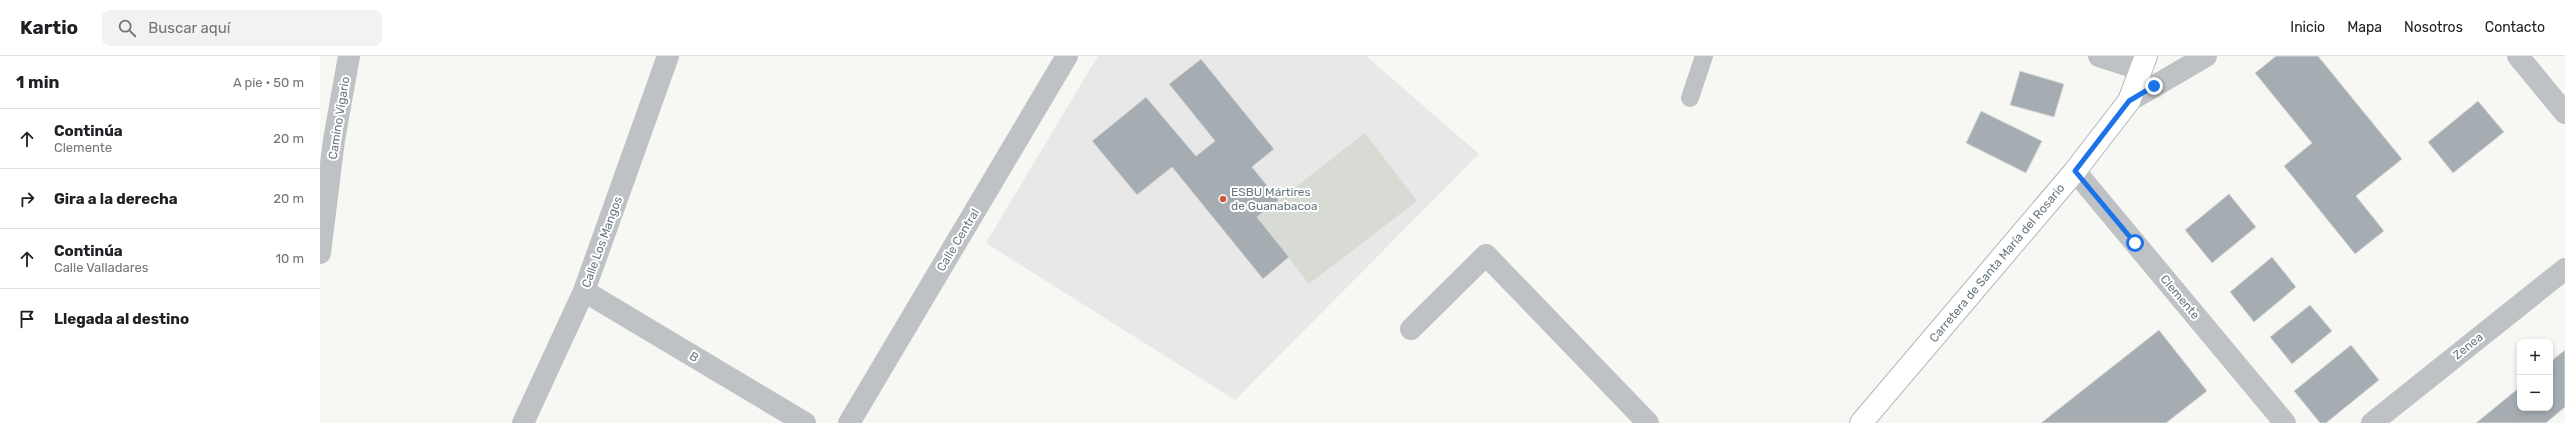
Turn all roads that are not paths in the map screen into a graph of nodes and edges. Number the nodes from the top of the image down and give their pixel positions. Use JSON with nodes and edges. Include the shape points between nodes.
{"nodes":[{"id":1,"x":349,"y":56,"type":"edge"},
{"id":2,"x":668,"y":56,"type":"edge"},
{"id":3,"x":1066,"y":56,"type":"edge"},
{"id":4,"x":1704,"y":56,"type":"edge"},
{"id":5,"x":2098,"y":56,"type":"edge"},
{"id":6,"x":2206,"y":56,"type":"edge"},
{"id":7,"x":2518,"y":56,"type":"edge"},
{"id":8,"x":2144,"y":63,"type":"edge"},
{"id":9,"x":1690,"y":98,"type":"dead end"},
{"id":10,"x":2129,"y":101,"type":"junction"},
{"id":11,"x":2565,"y":113,"type":"edge"},
{"id":12,"x":327,"y":132,"type":"edge"},
{"id":13,"x":2075,"y":171,"type":"junction"},
{"id":14,"x":320,"y":252,"type":"edge"},
{"id":15,"x":2565,"y":269,"type":"edge"},
{"id":16,"x":584,"y":291,"type":"junction"},
{"id":17,"x":1411,"y":329,"type":"dead end"},
{"id":18,"x":524,"y":423,"type":"edge"},
{"id":19,"x":805,"y":423,"type":"edge"},
{"id":20,"x":849,"y":423,"type":"edge"},
{"id":21,"x":1648,"y":423,"type":"edge"},
{"id":22,"x":1861,"y":423,"type":"edge"},
{"id":23,"x":2285,"y":423,"type":"edge"},
{"id":24,"x":2372,"y":423,"type":"edge"}],
"edges":[{"from":1,"to":12,"type":"street","name":"Camino Vigario"},
{"from":2,"to":16,"type":"street","name":"Calle Los Mangos"},
{"from":3,"to":20,"type":"street","name":"Calle Central"},
{"from":4,"to":9,"type":"lane"},
{"from":5,"to":8,"type":"street"},
{"from":6,"to":10,"type":"street"},
{"from":7,"to":11,"type":"street"},
{"from":8,"to":10,"type":"main road","name":"Carretera de Santa María del Rosario"},
{"from":10,"to":13,"type":"main road","name":"Carretera de Santa María del Rosario"},
{"from":12,"to":14,"type":"street","name":"Camino Vigario"},
{"from":13,"to":22,"type":"main road","name":"Carretera de Santa María del Rosario"},
{"from":13,"to":23,"type":"street","name":"Clemente"},
{"from":15,"to":24,"type":"street","name":"Zenea"},
{"from":16,"to":18,"type":"street","name":"Calle Los Mangos"},
{"from":16,"to":19,"type":"street","name":"B"},
{"from":17,"to":21,"type":"street","via":[[1486,255]]}]}
